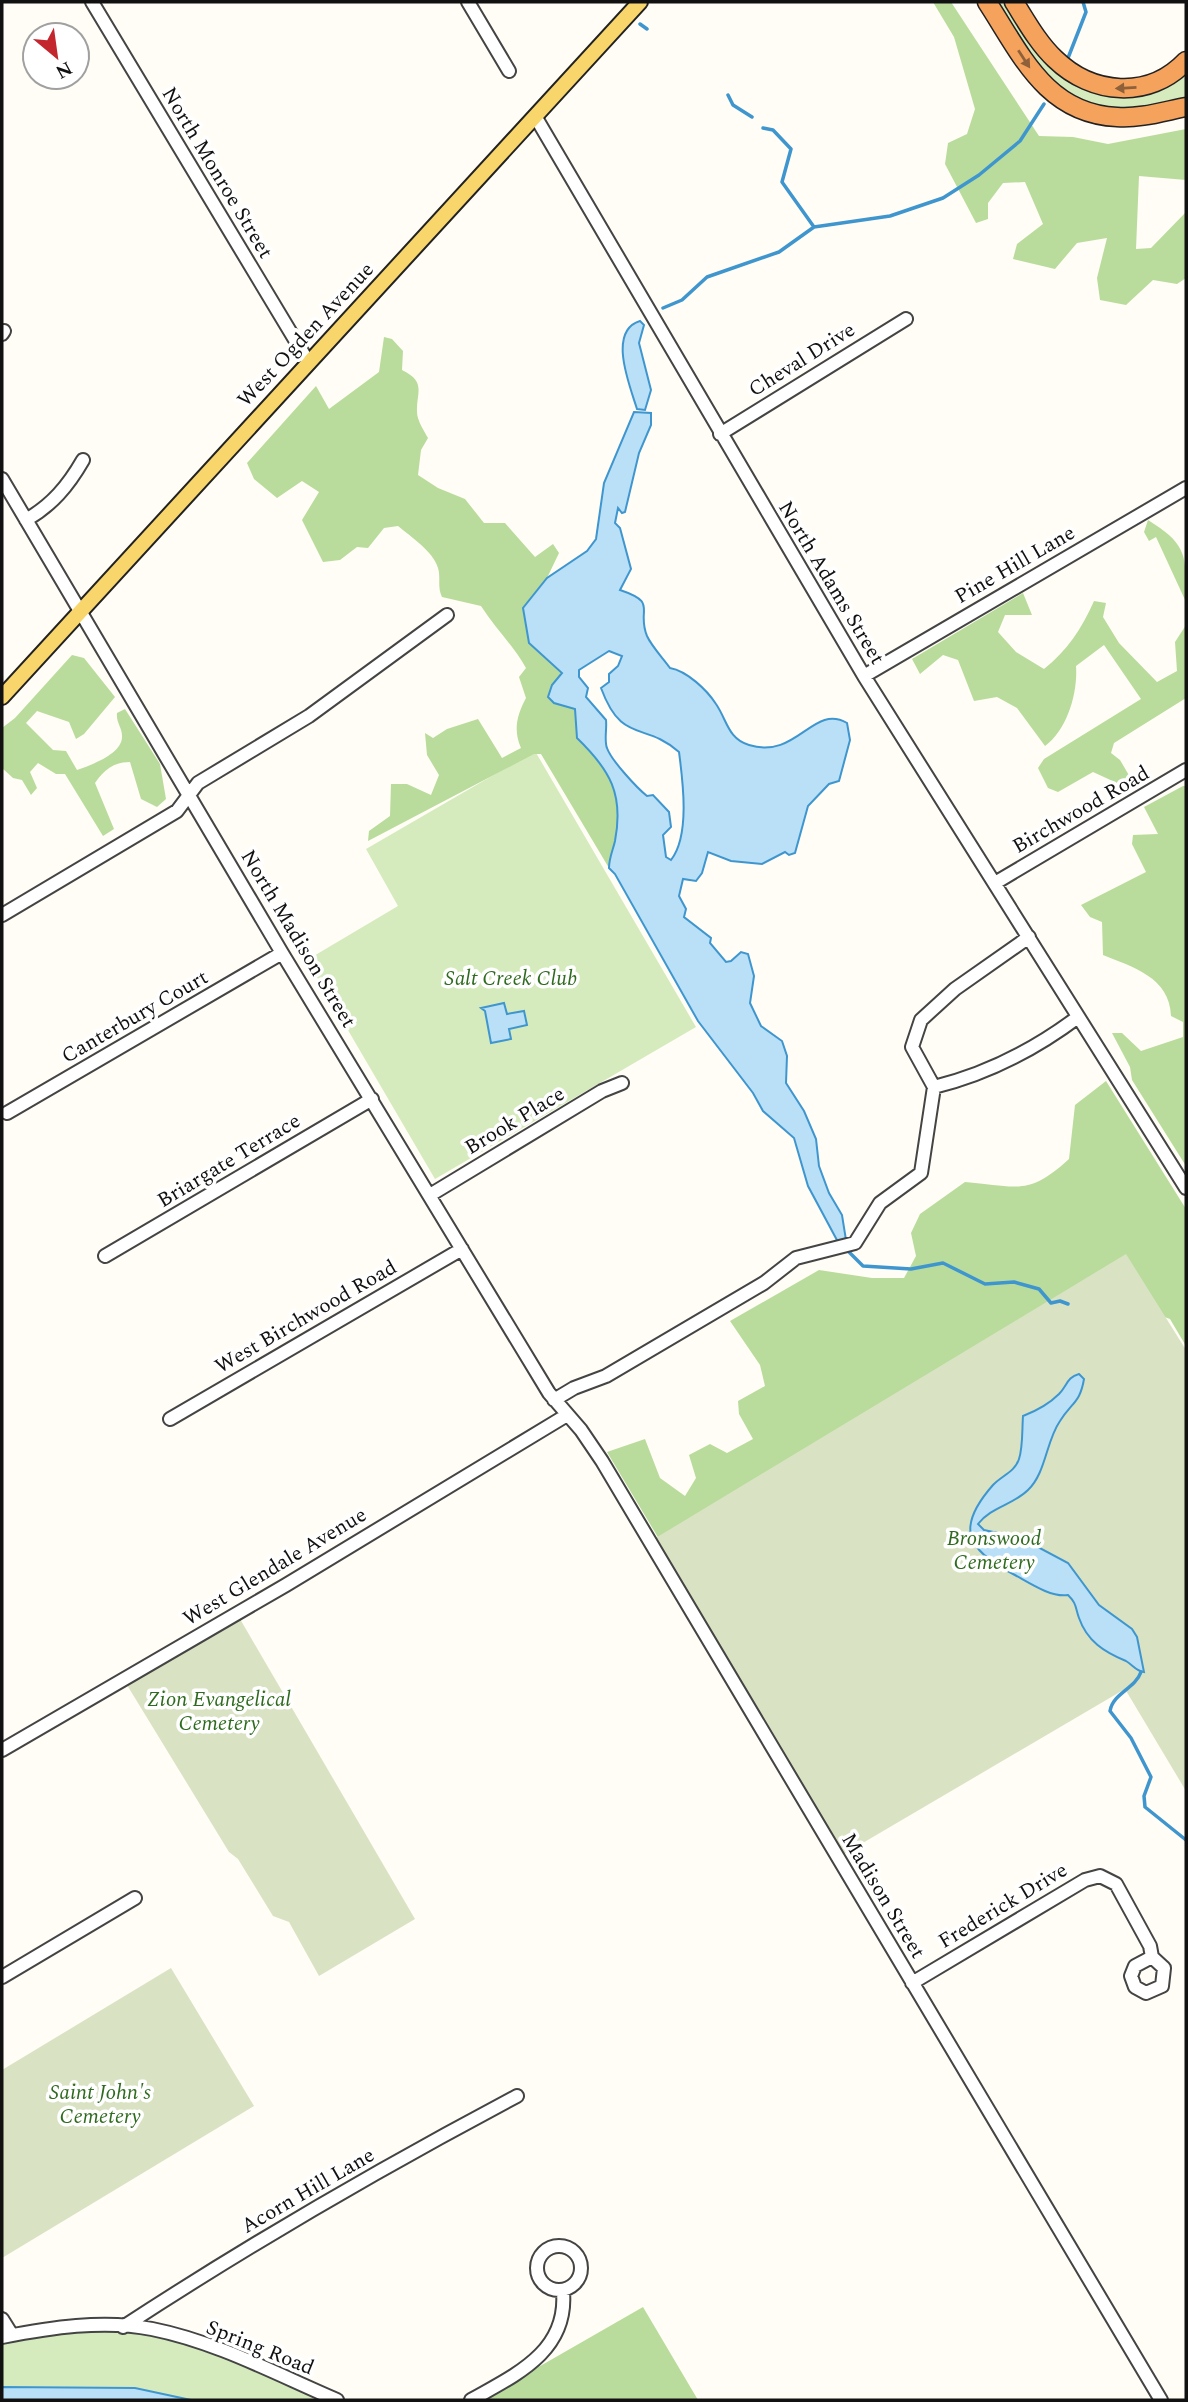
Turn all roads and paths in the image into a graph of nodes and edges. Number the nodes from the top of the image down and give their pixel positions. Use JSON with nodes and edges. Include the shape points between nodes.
{"nodes":[{"id":1,"x":92,"y":2,"type":"edge"},
{"id":2,"x":468,"y":2,"type":"edge"},
{"id":3,"x":640,"y":2,"type":"edge"},
{"id":4,"x":987,"y":2,"type":"edge"},
{"id":5,"x":1014,"y":2,"type":"edge"},
{"id":6,"x":1186,"y":61,"type":"edge"},
{"id":7,"x":509,"y":71,"type":"dead end"},
{"id":8,"x":1186,"y":107,"type":"edge"},
{"id":9,"x":535,"y":116,"type":"junction"},
{"id":10,"x":906,"y":319,"type":"dead end"},
{"id":11,"x":309,"y":363,"type":"junction"},
{"id":12,"x":720,"y":434,"type":"junction"},
{"id":13,"x":83,"y":460,"type":"dead end"},
{"id":14,"x":2,"y":479,"type":"edge"},
{"id":15,"x":1186,"y":488,"type":"edge"},
{"id":16,"x":26,"y":520,"type":"junction"},
{"id":17,"x":79,"y":613,"type":"junction"},
{"id":18,"x":447,"y":615,"type":"dead end"},
{"id":19,"x":864,"y":676,"type":"junction"},
{"id":20,"x":2,"y":697,"type":"edge"},
{"id":21,"x":1186,"y":770,"type":"edge"},
{"id":22,"x":189,"y":794,"type":"junction"},
{"id":23,"x":995,"y":883,"type":"junction"},
{"id":24,"x":2,"y":915,"type":"edge"},
{"id":25,"x":1029,"y":937,"type":"junction"},
{"id":26,"x":282,"y":953,"type":"junction"},
{"id":27,"x":1078,"y":1017,"type":"junction"},
{"id":28,"x":622,"y":1083,"type":"dead end"},
{"id":29,"x":934,"y":1087,"type":"junction"},
{"id":30,"x":372,"y":1099,"type":"junction"},
{"id":31,"x":7,"y":1113,"type":"dead end"},
{"id":32,"x":1186,"y":1188,"type":"edge"},
{"id":33,"x":430,"y":1195,"type":"junction"},
{"id":34,"x":462,"y":1249,"type":"junction"},
{"id":35,"x":105,"y":1256,"type":"dead end"},
{"id":36,"x":554,"y":1400,"type":"junction"},
{"id":37,"x":567,"y":1415,"type":"junction"},
{"id":38,"x":170,"y":1419,"type":"dead end"},
{"id":39,"x":2,"y":1751,"type":"edge"},
{"id":40,"x":135,"y":1898,"type":"dead end"},
{"id":41,"x":1152,"y":1958,"type":"dead end"},
{"id":42,"x":2,"y":1977,"type":"edge"},
{"id":43,"x":912,"y":1983,"type":"junction"},
{"id":44,"x":517,"y":2096,"type":"dead end"},
{"id":45,"x":563,"y":2292,"type":"dead end"},
{"id":46,"x":2,"y":2319,"type":"edge"},
{"id":47,"x":123,"y":2327,"type":"junction"},
{"id":48,"x":7,"y":2336,"type":"edge"},
{"id":49,"x":337,"y":2400,"type":"edge"},
{"id":50,"x":471,"y":2400,"type":"edge"},
{"id":51,"x":1161,"y":2400,"type":"edge"}],
"edges":[{"from":1,"to":11,"type":"street","name":"North Monroe Street"},
{"from":2,"to":7,"type":"street"},
{"from":3,"to":9,"type":"main road","name":"West Ogden Avenue"},
{"from":4,"to":8,"type":"highway","one_way":true,"via":[[1049,92],[1071,107],[1119,118]]},
{"from":6,"to":5,"type":"highway","one_way":true,"via":[[1151,84],[1113,89],[1093,84],[1053,58]]},
{"from":9,"to":11,"type":"main road","name":"West Ogden Avenue"},
{"from":9,"to":12,"type":"street","name":"North Adams Street"},
{"from":10,"to":12,"type":"street","name":"Cheval Drive"},
{"from":11,"to":17,"type":"main road","name":"West Ogden Avenue"},
{"from":12,"to":19,"type":"street","name":"North Adams Street"},
{"from":13,"to":16,"type":"street","via":[[54,500]]},
{"from":14,"to":16,"type":"street","name":"North Madison Street"},
{"from":15,"to":19,"type":"street","name":"Pine Hill Lane"},
{"from":16,"to":17,"type":"street","name":"North Madison Street"},
{"from":17,"to":20,"type":"main road","name":"West Ogden Avenue"},
{"from":17,"to":22,"type":"street","name":"North Madison Street"},
{"from":18,"to":22,"type":"street","via":[[309,716],[198,783]]},
{"from":19,"to":23,"type":"street","name":"North Adams Street"},
{"from":21,"to":23,"type":"street","name":"Birchwood Road"},
{"from":22,"to":24,"type":"street","via":[[177,811]]},
{"from":22,"to":26,"type":"street","name":"North Madison Street"},
{"from":23,"to":25,"type":"street","name":"North Adams Street"},
{"from":25,"to":27,"type":"street","name":"North Adams Street"},
{"from":25,"to":29,"type":"street","via":[[955,989],[921,1020],[912,1048]]},
{"from":26,"to":30,"type":"street","name":"North Madison Street"},
{"from":26,"to":31,"type":"street","name":"Canterbury Court"},
{"from":27,"to":29,"type":"street","via":[[1021,1054],[971,1077]]},
{"from":27,"to":32,"type":"street","name":"North Adams Street"},
{"from":28,"to":33,"type":"street","name":"Brook Place"},
{"from":29,"to":36,"type":"street","via":[[921,1173],[880,1203],[855,1242],[796,1258],[764,1283],[606,1377]]},
{"from":30,"to":33,"type":"street","name":"North Madison Street"},
{"from":30,"to":35,"type":"street","name":"Briargate Terrace"},
{"from":33,"to":34,"type":"street","name":"North Madison Street"},
{"from":34,"to":36,"type":"street","name":"North Madison Street"},
{"from":34,"to":38,"type":"street","name":"West Birchwood Road"},
{"from":36,"to":37,"type":"street","name":"North Madison Street"},
{"from":37,"to":39,"type":"street","name":"West Glendale Avenue"},
{"from":37,"to":43,"type":"street","name":"Madison Street","via":[[602,1461]]},
{"from":40,"to":42,"type":"street"},
{"from":41,"to":43,"type":"street","name":"Frederick Drive","via":[[1116,1884],[1100,1875]]},
{"from":43,"to":51,"type":"street","name":"Madison Street"},
{"from":44,"to":47,"type":"street","name":"Acorn Hill Lane","via":[[195,2280]]},
{"from":45,"to":50,"type":"street","via":[[560,2325],[548,2348],[527,2368]]},
{"from":46,"to":48,"type":"street"},
{"from":47,"to":48,"type":"street","name":"Spring Road","via":[[65,2327]]},
{"from":47,"to":49,"type":"street","name":"Spring Road","via":[[150,2328],[222,2349]]}]}
